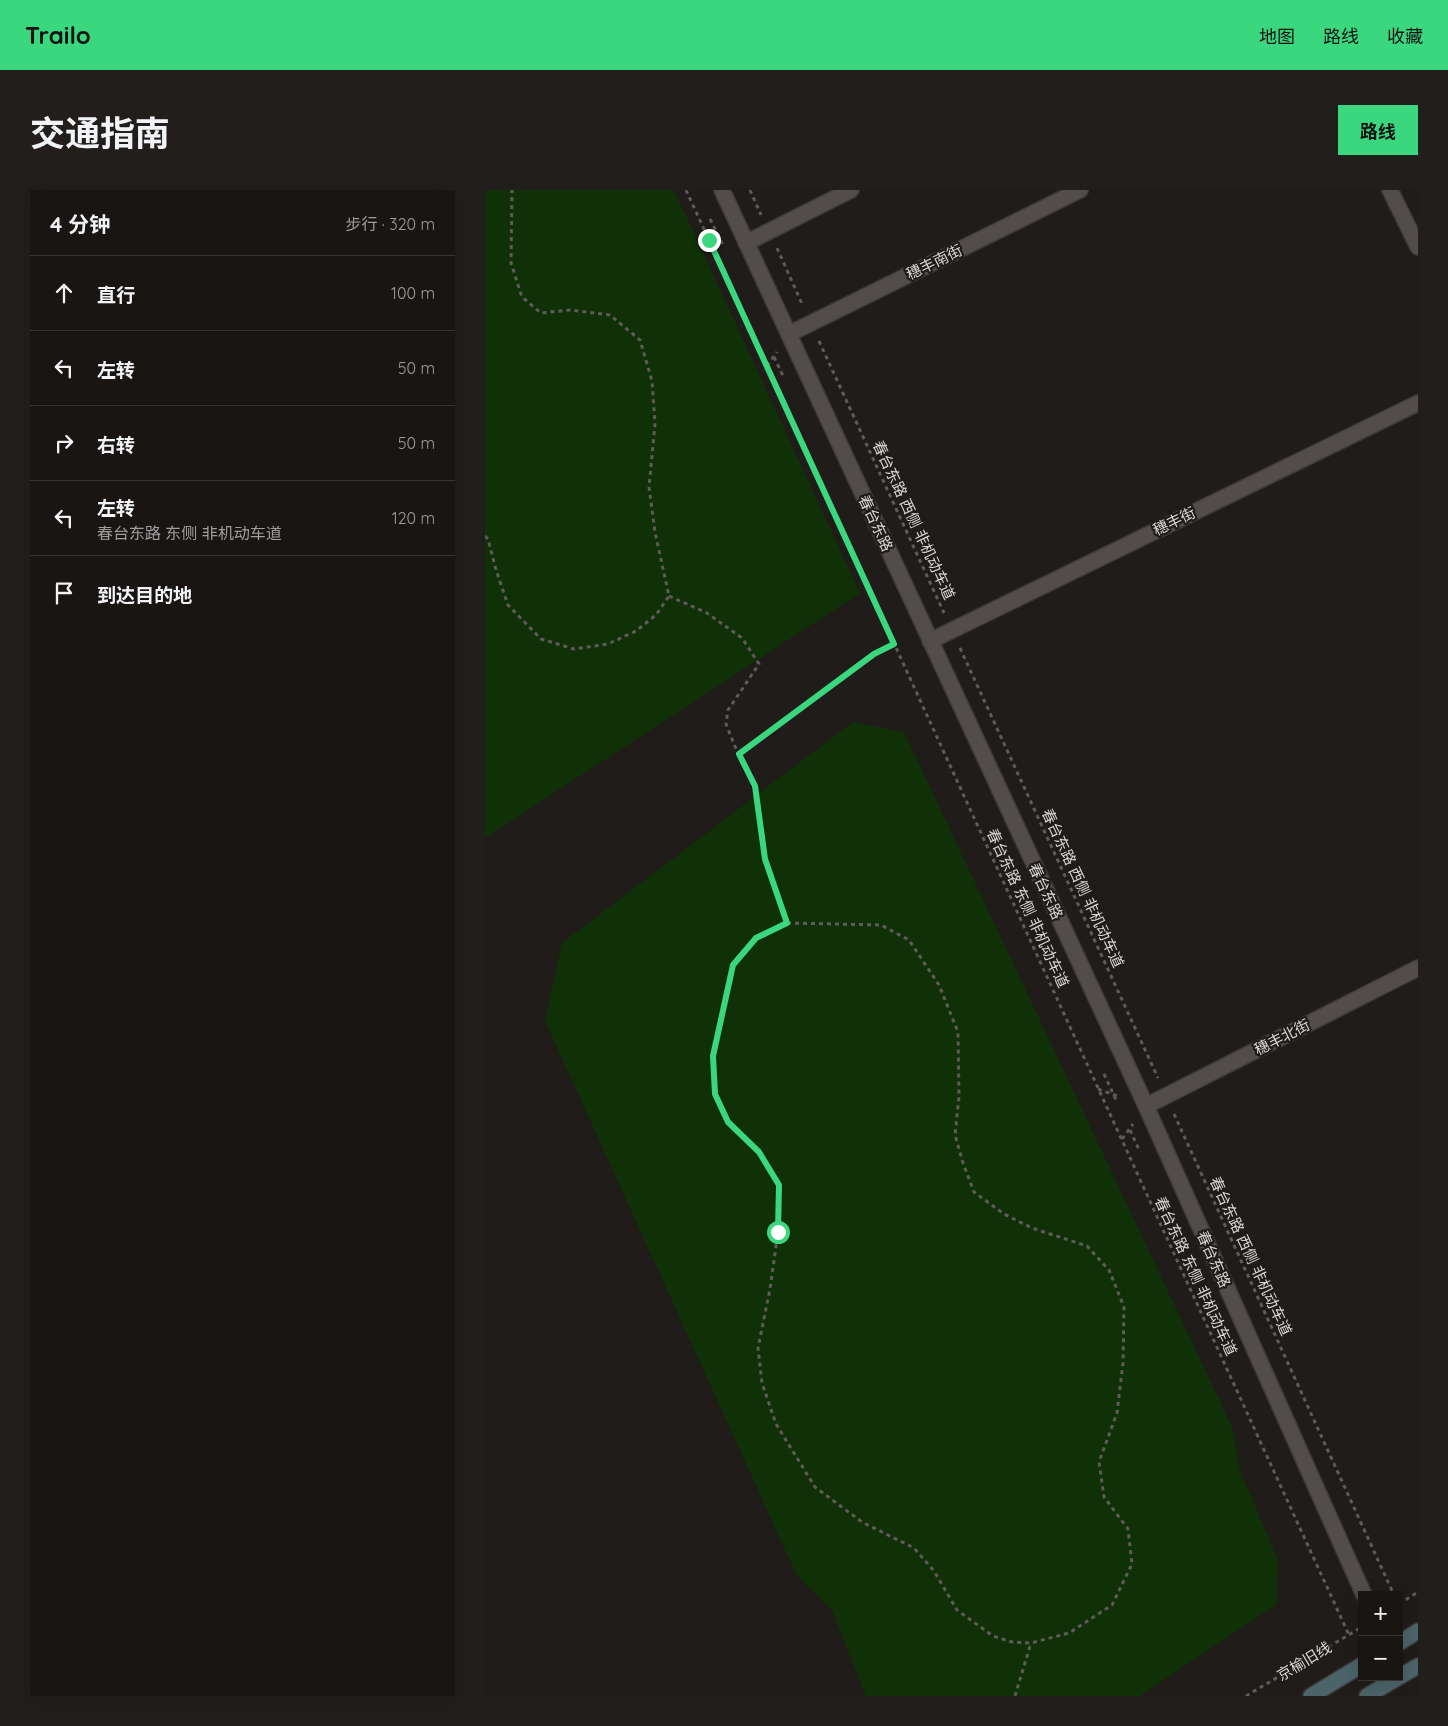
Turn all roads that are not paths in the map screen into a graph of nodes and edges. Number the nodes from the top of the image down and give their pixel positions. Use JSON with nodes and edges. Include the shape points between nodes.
{"nodes":[{"id":1,"x":722,"y":190,"type":"edge"},
{"id":2,"x":851,"y":190,"type":"edge"},
{"id":3,"x":1080,"y":190,"type":"edge"},
{"id":4,"x":1390,"y":190,"type":"edge"},
{"id":5,"x":746,"y":243,"type":"junction"},
{"id":6,"x":1418,"y":247,"type":"edge"},
{"id":7,"x":789,"y":334,"type":"junction"},
{"id":8,"x":1418,"y":403,"type":"edge"},
{"id":9,"x":930,"y":641,"type":"junction"},
{"id":10,"x":1418,"y":968,"type":"edge"},
{"id":11,"x":1145,"y":1106,"type":"junction"},
{"id":12,"x":1363,"y":1591,"type":"edge"},
{"id":13,"x":1418,"y":1631,"type":"edge"},
{"id":14,"x":1403,"y":1640,"type":"edge"},
{"id":15,"x":1418,"y":1666,"type":"edge"},
{"id":16,"x":1358,"y":1667,"type":"edge"},
{"id":17,"x":1403,"y":1675,"type":"edge"},
{"id":18,"x":1392,"y":1681,"type":"edge"},
{"id":19,"x":1311,"y":1696,"type":"edge"},
{"id":20,"x":1367,"y":1696,"type":"edge"}],
"edges":[{"from":1,"to":5,"type":"street","name":"春台东路"},
{"from":2,"to":5,"type":"street"},
{"from":3,"to":7,"type":"street","name":"穗丰南街"},
{"from":4,"to":6,"type":"street"},
{"from":5,"to":7,"type":"street","name":"春台东路"},
{"from":7,"to":9,"type":"street","name":"春台东路"},
{"from":8,"to":9,"type":"street","name":"穗丰街"},
{"from":9,"to":11,"type":"street","name":"春台东路"},
{"from":10,"to":11,"type":"street","name":"穗丰北街"},
{"from":11,"to":12,"type":"street","name":"春台东路"},
{"from":13,"to":14,"type":"main road"},
{"from":15,"to":17,"type":"main road"},
{"from":16,"to":19,"type":"main road"},
{"from":18,"to":20,"type":"main road"}]}
